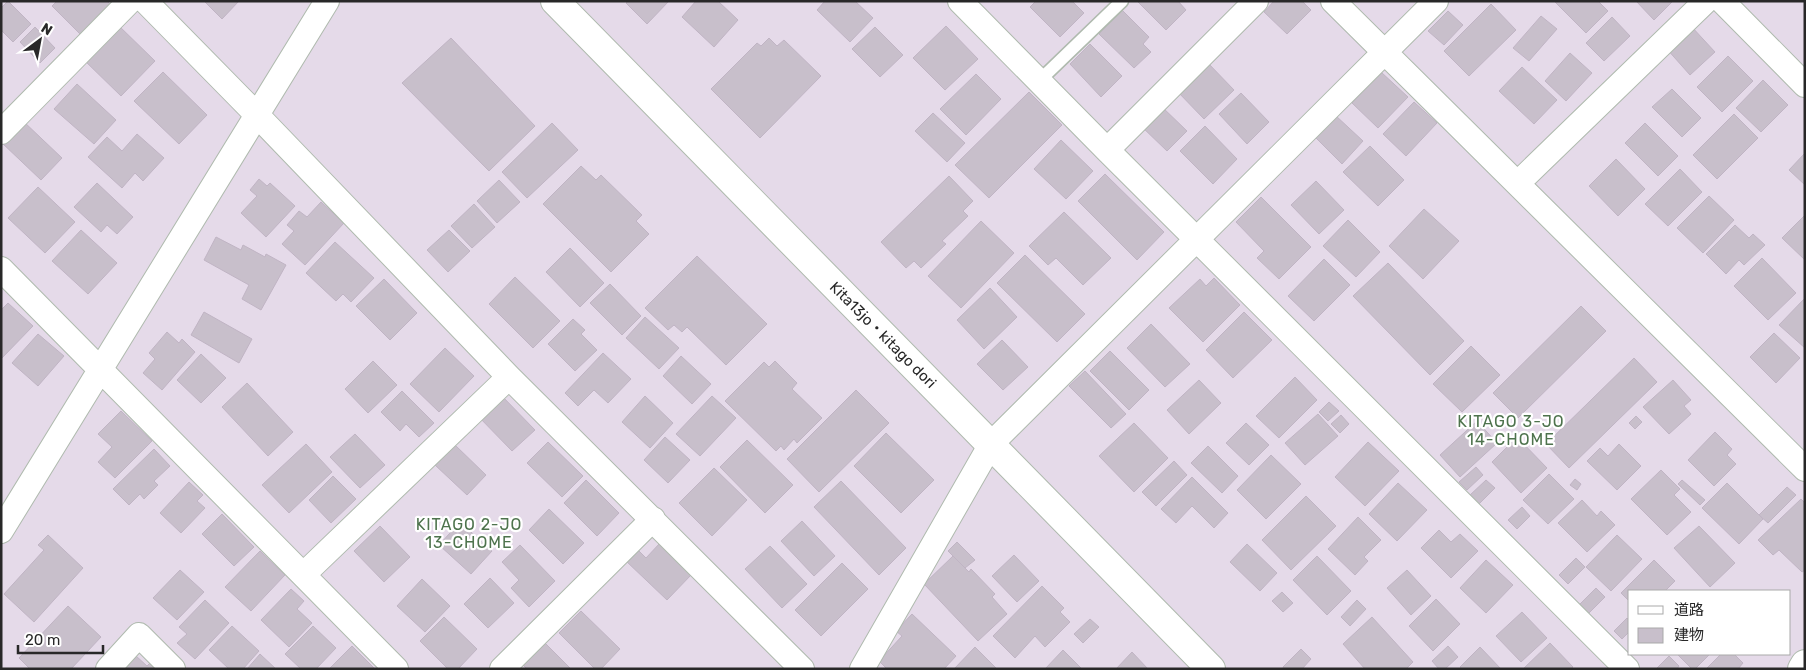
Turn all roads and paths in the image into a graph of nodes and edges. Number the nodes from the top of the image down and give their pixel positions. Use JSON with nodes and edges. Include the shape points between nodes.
{"nodes":[{"id":1,"x":130,"y":1,"type":"edge"},
{"id":2,"x":145,"y":1,"type":"edge"},
{"id":3,"x":327,"y":1,"type":"edge"},
{"id":4,"x":555,"y":1,"type":"edge"},
{"id":5,"x":960,"y":1,"type":"edge"},
{"id":6,"x":1122,"y":1,"type":"edge"},
{"id":7,"x":1256,"y":1,"type":"edge"},
{"id":8,"x":1333,"y":1,"type":"edge"},
{"id":9,"x":1436,"y":1,"type":"edge"},
{"id":10,"x":1706,"y":1,"type":"edge"},
{"id":11,"x":1722,"y":1,"type":"edge"},
{"id":12,"x":1384,"y":53,"type":"junction"},
{"id":13,"x":1038,"y":82,"type":"junction"},
{"id":14,"x":1805,"y":85,"type":"edge"},
{"id":15,"x":257,"y":115,"type":"junction"},
{"id":16,"x":1,"y":132,"type":"edge"},
{"id":17,"x":1106,"y":150,"type":"junction"},
{"id":18,"x":1518,"y":183,"type":"junction"},
{"id":19,"x":1197,"y":240,"type":"junction"},
{"id":20,"x":1,"y":269,"type":"edge"},
{"id":21,"x":100,"y":369,"type":"junction"},
{"id":22,"x":509,"y":377,"type":"junction"},
{"id":23,"x":991,"y":444,"type":"junction"},
{"id":24,"x":1805,"y":469,"type":"edge"},
{"id":25,"x":653,"y":519,"type":"junction"},
{"id":26,"x":1,"y":531,"type":"edge"},
{"id":27,"x":304,"y":574,"type":"junction"},
{"id":28,"x":1805,"y":664,"type":"edge"},
{"id":29,"x":108,"y":669,"type":"edge"},
{"id":30,"x":172,"y":669,"type":"edge"},
{"id":31,"x":396,"y":669,"type":"edge"},
{"id":32,"x":502,"y":669,"type":"edge"},
{"id":33,"x":802,"y":669,"type":"edge"},
{"id":34,"x":862,"y":669,"type":"edge"},
{"id":35,"x":1211,"y":669,"type":"edge"},
{"id":36,"x":1627,"y":669,"type":"edge"},
{"id":37,"x":1802,"y":669,"type":"edge"}],
"edges":[{"from":1,"to":16,"type":"street"},
{"from":2,"to":15,"type":"street"},
{"from":3,"to":15,"type":"street"},
{"from":4,"to":23,"type":"main road","name":"Kita13jo・kitago dori"},
{"from":5,"to":13,"type":"street"},
{"from":6,"to":13,"type":"lane"},
{"from":7,"to":17,"type":"street"},
{"from":8,"to":12,"type":"street"},
{"from":9,"to":12,"type":"street"},
{"from":10,"to":18,"type":"street"},
{"from":11,"to":14,"type":"street"},
{"from":12,"to":18,"type":"street"},
{"from":12,"to":19,"type":"street"},
{"from":13,"to":17,"type":"street"},
{"from":15,"to":21,"type":"street"},
{"from":15,"to":22,"type":"street"},
{"from":17,"to":19,"type":"street"},
{"from":18,"to":24,"type":"street"},
{"from":19,"to":23,"type":"street"},
{"from":19,"to":36,"type":"street"},
{"from":20,"to":21,"type":"street"},
{"from":21,"to":26,"type":"street"},
{"from":21,"to":27,"type":"street"},
{"from":22,"to":25,"type":"street"},
{"from":22,"to":27,"type":"street"},
{"from":23,"to":34,"type":"street"},
{"from":23,"to":35,"type":"main road","name":"Kita13jo・kitago dori"},
{"from":25,"to":32,"type":"street"},
{"from":25,"to":33,"type":"street"},
{"from":27,"to":31,"type":"street"},
{"from":28,"to":37,"type":"main road"},
{"from":29,"to":30,"type":"street","via":[[139,636]]}]}
